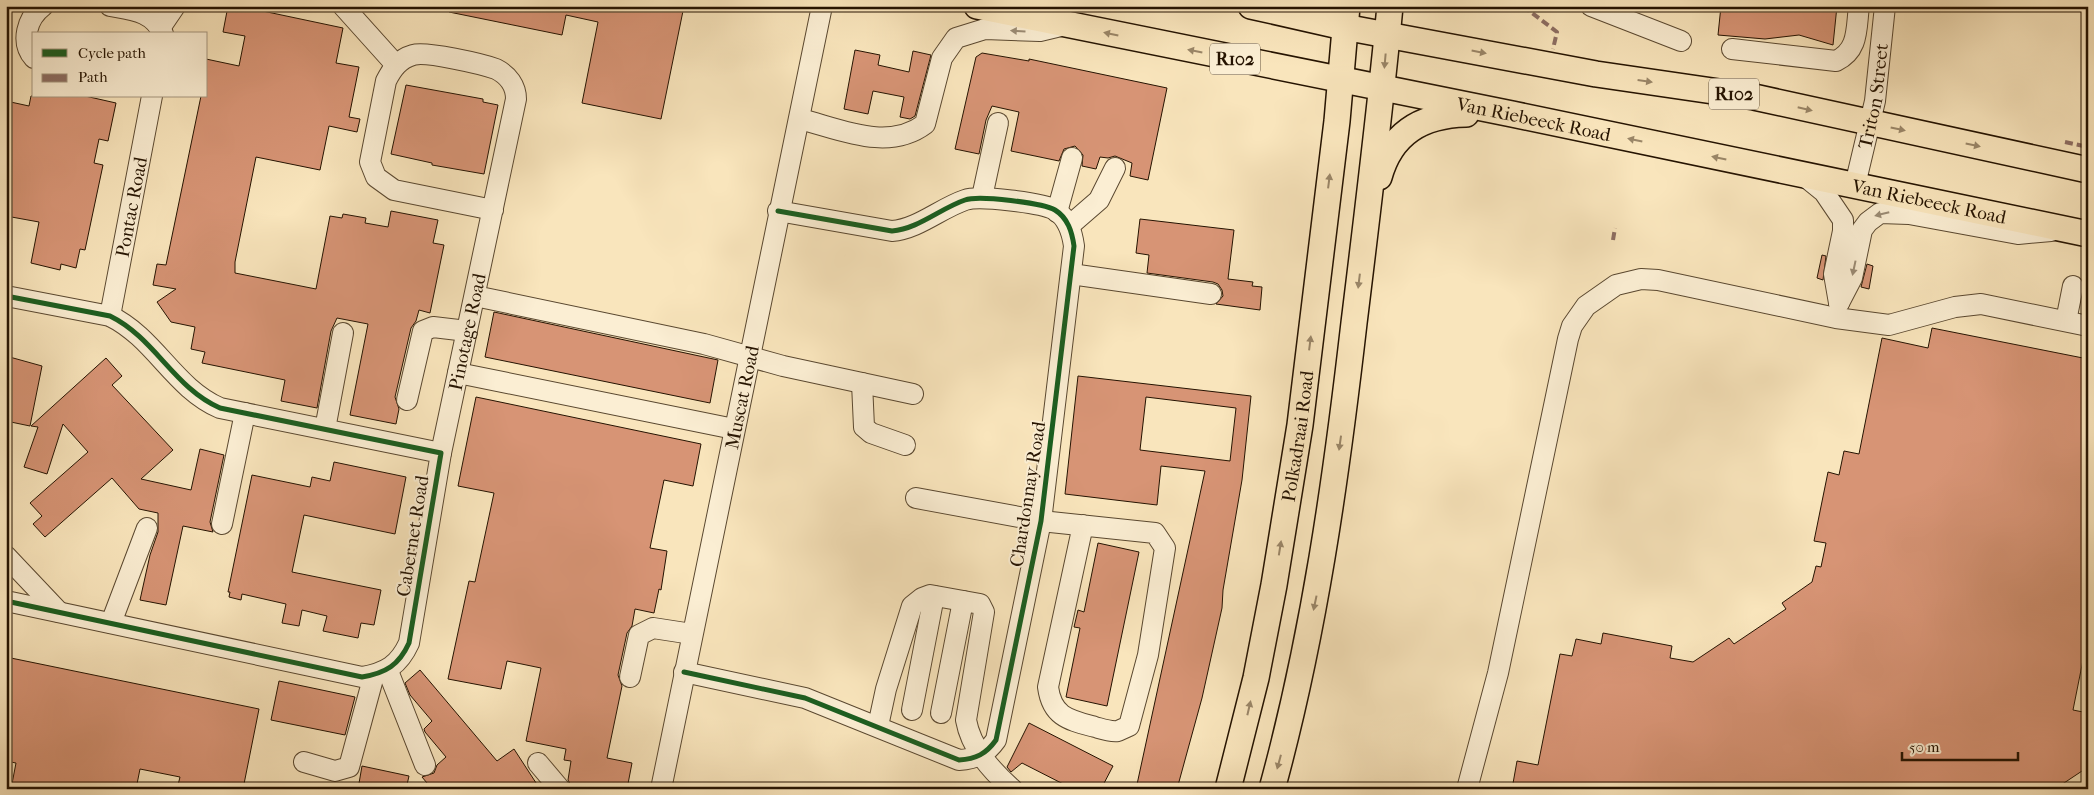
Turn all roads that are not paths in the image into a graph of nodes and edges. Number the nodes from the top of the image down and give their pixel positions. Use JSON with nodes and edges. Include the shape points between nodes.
{"nodes":[{"id":1,"x":43,"y":6,"type":"edge"},
{"id":2,"x":110,"y":6,"type":"edge"},
{"id":3,"x":175,"y":6,"type":"edge"},
{"id":4,"x":343,"y":6,"type":"edge"},
{"id":5,"x":822,"y":6,"type":"edge"},
{"id":6,"x":977,"y":6,"type":"edge"},
{"id":7,"x":1251,"y":6,"type":"edge"},
{"id":8,"x":1390,"y":6,"type":"edge"},
{"id":9,"x":1591,"y":6,"type":"edge"},
{"id":10,"x":1858,"y":6,"type":"edge"},
{"id":11,"x":1885,"y":6,"type":"edge"},
{"id":12,"x":1345,"y":16,"type":"edge"},
{"id":13,"x":1066,"y":25,"type":"junction"},
{"id":14,"x":161,"y":31,"type":"edge"},
{"id":15,"x":1387,"y":35,"type":"junction"},
{"id":16,"x":1681,"y":41,"type":"dead end"},
{"id":17,"x":1732,"y":49,"type":"dead end"},
{"id":18,"x":32,"y":56,"type":"edge"},
{"id":19,"x":396,"y":65,"type":"junction"},
{"id":20,"x":1340,"y":79,"type":"junction"},
{"id":21,"x":1382,"y":88,"type":"junction"},
{"id":22,"x":152,"y":98,"type":"edge"},
{"id":23,"x":1512,"y":114,"type":"junction"},
{"id":24,"x":800,"y":119,"type":"junction"},
{"id":25,"x":998,"y":123,"type":"dead end"},
{"id":26,"x":1870,"y":123,"type":"junction"},
{"id":27,"x":1072,"y":158,"type":"dead end"},
{"id":28,"x":1115,"y":168,"type":"dead end"},
{"id":29,"x":2088,"y":170,"type":"edge"},
{"id":30,"x":1802,"y":175,"type":"junction"},
{"id":31,"x":1855,"y":185,"type":"junction"},
{"id":32,"x":982,"y":197,"type":"junction"},
{"id":33,"x":493,"y":210,"type":"junction"},
{"id":34,"x":778,"y":211,"type":"junction"},
{"id":35,"x":1063,"y":219,"type":"junction"},
{"id":36,"x":2078,"y":232,"type":"edge"},
{"id":37,"x":1365,"y":233,"type":"junction"},
{"id":38,"x":1071,"y":274,"type":"junction"},
{"id":39,"x":2073,"y":286,"type":"dead end"},
{"id":40,"x":1211,"y":294,"type":"dead end"},
{"id":41,"x":6,"y":296,"type":"edge"},
{"id":42,"x":475,"y":296,"type":"junction"},
{"id":43,"x":110,"y":316,"type":"junction"},
{"id":44,"x":2066,"y":321,"type":"junction"},
{"id":45,"x":2088,"y":326,"type":"edge"},
{"id":46,"x":467,"y":331,"type":"junction"},
{"id":47,"x":343,"y":333,"type":"dead end"},
{"id":48,"x":749,"y":357,"type":"junction"},
{"id":49,"x":458,"y":373,"type":"junction"},
{"id":50,"x":862,"y":383,"type":"junction"},
{"id":51,"x":913,"y":394,"type":"dead end"},
{"id":52,"x":407,"y":400,"type":"dead end"},
{"id":53,"x":245,"y":413,"type":"junction"},
{"id":54,"x":325,"y":429,"type":"junction"},
{"id":55,"x":734,"y":429,"type":"junction"},
{"id":56,"x":905,"y":445,"type":"dead end"},
{"id":57,"x":441,"y":453,"type":"junction"},
{"id":58,"x":916,"y":498,"type":"dead end"},
{"id":59,"x":1041,"y":521,"type":"junction"},
{"id":60,"x":222,"y":524,"type":"dead end"},
{"id":61,"x":1083,"y":525,"type":"junction"},
{"id":62,"x":147,"y":528,"type":"dead end"},
{"id":63,"x":6,"y":556,"type":"edge"},
{"id":64,"x":934,"y":596,"type":"junction"},
{"id":65,"x":6,"y":601,"type":"edge"},
{"id":66,"x":964,"y":601,"type":"junction"},
{"id":67,"x":59,"y":612,"type":"junction"},
{"id":68,"x":111,"y":623,"type":"junction"},
{"id":69,"x":692,"y":634,"type":"junction"},
{"id":70,"x":684,"y":672,"type":"junction"},
{"id":71,"x":381,"y":673,"type":"junction"},
{"id":72,"x":630,"y":677,"type":"dead end"},
{"id":73,"x":912,"y":710,"type":"dead end"},
{"id":74,"x":941,"y":713,"type":"dead end"},
{"id":75,"x":878,"y":726,"type":"junction"},
{"id":76,"x":981,"y":756,"type":"junction"},
{"id":77,"x":304,"y":762,"type":"dead end"},
{"id":78,"x":538,"y":763,"type":"dead end"},
{"id":79,"x":425,"y":765,"type":"dead end"},
{"id":80,"x":1011,"y":788,"type":"edge"},
{"id":81,"x":560,"y":789,"type":"edge"},
{"id":82,"x":661,"y":789,"type":"edge"},
{"id":83,"x":1228,"y":789,"type":"edge"},
{"id":84,"x":1272,"y":789,"type":"edge"},
{"id":85,"x":1467,"y":789,"type":"edge"}],
"edges":[{"from":1,"to":18,"type":"street","via":[[34,15],[27,33]]},
{"from":2,"to":14,"type":"street","via":[[142,12]]},
{"from":3,"to":14,"type":"street"},
{"from":4,"to":19,"type":"street"},
{"from":5,"to":24,"type":"street","name":"Muscat Road"},
{"from":6,"to":13,"type":"main road","name":"Van Riebeeck Road","number":"R102"},
{"from":7,"to":12,"type":"main road","number":"R102"},
{"from":8,"to":15,"type":"main road"},
{"from":9,"to":16,"type":"street"},
{"from":10,"to":17,"type":"street","via":[[1852,49],[1836,61]]},
{"from":11,"to":26,"type":"street","name":"Triton Street"},
{"from":12,"to":15,"type":"main road","number":"R102"},
{"from":12,"to":20,"type":"main road","name":"Polkadraai Road"},
{"from":20,"to":13,"type":"main road","name":"Van Riebeeck Road","number":"R102","one_way":true},
{"from":13,"to":24,"type":"street","one_way":true,"via":[[1040,31],[985,29],[956,38],[939,66],[925,124],[906,136],[878,138]]},
{"from":15,"to":21,"type":"main road","one_way":true},
{"from":15,"to":26,"type":"main road","number":"R102","one_way":true,"via":[[1596,74],[1754,97]]},
{"from":19,"to":33,"type":"street","via":[[386,81],[370,162],[376,177],[394,190]]},
{"from":19,"to":33,"type":"street","name":"Pinotage Road","via":[[414,55],[426,54],[496,70],[513,85],[516,99]]},
{"from":20,"to":21,"type":"main road","name":"Van Riebeeck Road","number":"R102"},
{"from":83,"to":20,"type":"main road","name":"Polkadraai Road","one_way":true,"via":[[1263,641],[1299,434]]},
{"from":21,"to":23,"type":"main road","name":"Van Riebeeck Road","number":"R102"},
{"from":21,"to":37,"type":"main road"},
{"from":22,"to":43,"type":"street","name":"Pontac Road"},
{"from":30,"to":23,"type":"main road","name":"Van Riebeeck Road","number":"R102","one_way":true},
{"from":23,"to":37,"type":"main road","via":[[1446,114],[1410,130],[1390,150],[1383,163]]},
{"from":24,"to":34,"type":"street","name":"Muscat Road"},
{"from":25,"to":32,"type":"street"},
{"from":26,"to":29,"type":"main road","number":"R102","one_way":true},
{"from":26,"to":31,"type":"street","name":"Triton Street"},
{"from":27,"to":35,"type":"street"},
{"from":28,"to":35,"type":"street","via":[[1099,200]]},
{"from":30,"to":31,"type":"main road","name":"Van Riebeeck Road","number":"R102"},
{"from":36,"to":30,"type":"street","one_way":true,"via":[[2018,234],[1909,214],[1880,213],[1862,230],[1852,278],[1839,303],[1834,274],[1843,220],[1824,192]]},
{"from":31,"to":36,"type":"main road","name":"Van Riebeeck Road","number":"R102"},
{"from":32,"to":34,"type":"street","via":[[964,200],[905,229],[892,231]]},
{"from":32,"to":35,"type":"street","via":[[1049,208]]},
{"from":33,"to":42,"type":"street","name":"Pinotage Road"},
{"from":34,"to":48,"type":"street","name":"Muscat Road"},
{"from":35,"to":38,"type":"street","name":"Chardonnay Road","via":[[1074,246]]},
{"from":37,"to":84,"type":"main road","one_way":true,"via":[[1320,580]]},
{"from":38,"to":40,"type":"street"},
{"from":38,"to":59,"type":"street","name":"Chardonnay Road"},
{"from":39,"to":44,"type":"street"},
{"from":41,"to":43,"type":"street","name":"Cabernet Road"},
{"from":42,"to":46,"type":"street","name":"Pinotage Road"},
{"from":42,"to":48,"type":"street","via":[[704,344]]},
{"from":43,"to":53,"type":"street","name":"Cabernet Road","via":[[140,336],[200,398],[220,408]]},
{"from":44,"to":45,"type":"street"},
{"from":44,"to":85,"type":"street","via":[[1981,304],[1955,307],[1889,325],[1836,318],[1658,280],[1623,282],[1586,306],[1572,326],[1568,339],[1498,673]]},
{"from":46,"to":49,"type":"street","name":"Pinotage Road"},
{"from":46,"to":52,"type":"street","via":[[433,327],[423,331]]},
{"from":47,"to":54,"type":"street"},
{"from":48,"to":50,"type":"street"},
{"from":48,"to":55,"type":"street","name":"Muscat Road"},
{"from":49,"to":55,"type":"street"},
{"from":49,"to":57,"type":"street","name":"Pinotage Road"},
{"from":50,"to":51,"type":"street"},
{"from":50,"to":56,"type":"street","via":[[864,427],[871,433]]},
{"from":53,"to":54,"type":"street","name":"Cabernet Road"},
{"from":53,"to":60,"type":"street"},
{"from":54,"to":57,"type":"street","name":"Cabernet Road"},
{"from":55,"to":69,"type":"street","name":"Muscat Road"},
{"from":57,"to":71,"type":"street","name":"Cabernet Road","via":[[409,643],[404,656]]},
{"from":58,"to":59,"type":"street"},
{"from":59,"to":61,"type":"street"},
{"from":59,"to":76,"type":"street","name":"Chardonnay Road","via":[[996,740]]},
{"from":61,"to":61,"type":"street","via":[[1048,687],[1049,697],[1051,704],[1066,718],[1118,732],[1129,726],[1148,655],[1165,548],[1155,533]]},
{"from":62,"to":68,"type":"street"},
{"from":63,"to":67,"type":"street"},
{"from":64,"to":66,"type":"street"},
{"from":64,"to":73,"type":"street"},
{"from":64,"to":75,"type":"street","via":[[925,596],[912,606]]},
{"from":65,"to":67,"type":"street"},
{"from":66,"to":74,"type":"street"},
{"from":66,"to":76,"type":"street","via":[[980,604],[984,612],[966,709],[968,729]]},
{"from":67,"to":68,"type":"street"},
{"from":68,"to":71,"type":"street","via":[[362,677]]},
{"from":69,"to":70,"type":"street","name":"Muscat Road"},
{"from":69,"to":72,"type":"street","via":[[652,628],[646,630],[639,635]]},
{"from":70,"to":75,"type":"street","via":[[805,698]]},
{"from":70,"to":82,"type":"street","name":"Muscat Road"},
{"from":71,"to":77,"type":"street","via":[[349,767],[335,771]]},
{"from":71,"to":79,"type":"street"},
{"from":75,"to":76,"type":"street","via":[[959,760]]},
{"from":76,"to":80,"type":"street"},
{"from":78,"to":81,"type":"street"}]}
